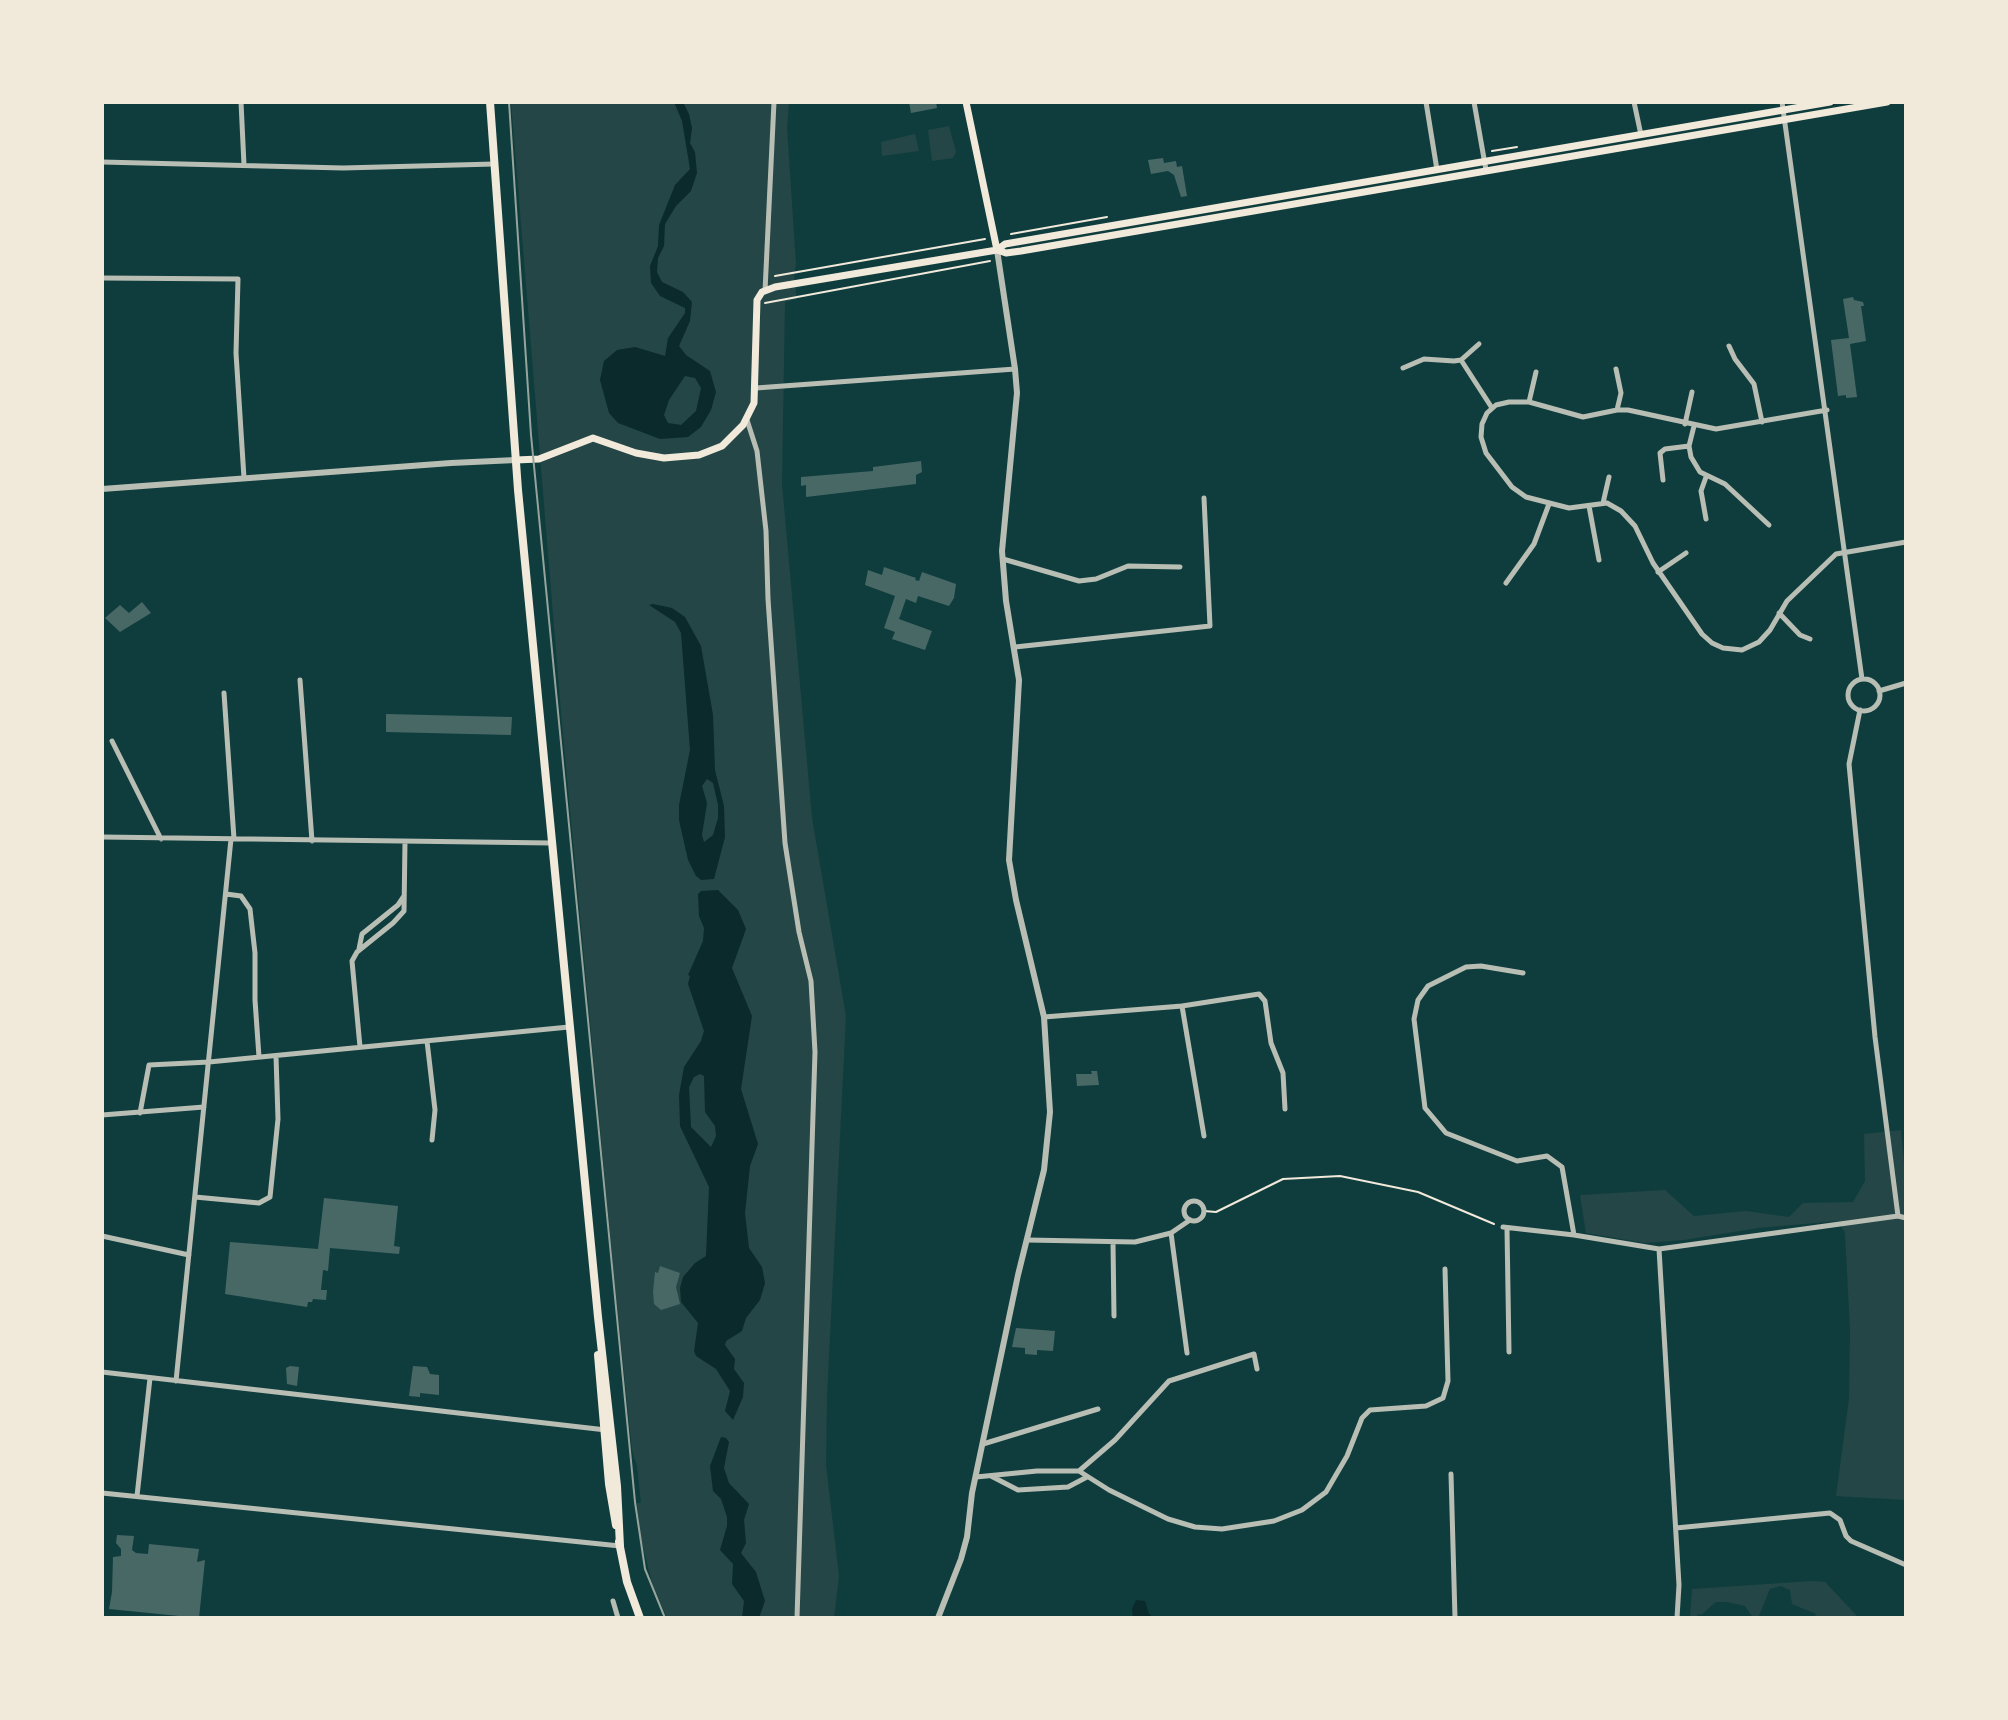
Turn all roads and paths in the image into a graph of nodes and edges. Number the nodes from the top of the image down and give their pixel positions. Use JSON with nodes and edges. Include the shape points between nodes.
{"nodes":[{"id":1,"x":241,"y":102,"type":"edge"},
{"id":2,"x":490,"y":102,"type":"edge"},
{"id":3,"x":774,"y":102,"type":"edge"},
{"id":4,"x":966,"y":102,"type":"edge"},
{"id":5,"x":1426,"y":102,"type":"edge"},
{"id":6,"x":1474,"y":102,"type":"edge"},
{"id":7,"x":1634,"y":102,"type":"edge"},
{"id":8,"x":1830,"y":102,"type":"edge"},
{"id":9,"x":1887,"y":102,"type":"edge"},
{"id":10,"x":1783,"y":106,"type":"edge"},
{"id":11,"x":1785,"y":119,"type":"junction"},
{"id":12,"x":1641,"y":135,"type":"junction"},
{"id":13,"x":102,"y":162,"type":"edge"},
{"id":14,"x":494,"y":164,"type":"junction"},
{"id":15,"x":244,"y":165,"type":"junction"},
{"id":16,"x":1485,"y":166,"type":"junction"},
{"id":17,"x":1437,"y":170,"type":"junction"},
{"id":18,"x":997,"y":250,"type":"junction"},
{"id":19,"x":774,"y":276,"type":"dead end"},
{"id":20,"x":102,"y":278,"type":"edge"},
{"id":21,"x":765,"y":291,"type":"junction"},
{"id":22,"x":777,"y":300,"type":"dead end"},
{"id":23,"x":1479,"y":344,"type":"dead end"},
{"id":24,"x":1729,"y":346,"type":"dead end"},
{"id":25,"x":1461,"y":360,"type":"junction"},
{"id":26,"x":1403,"y":368,"type":"dead end"},
{"id":27,"x":1015,"y":369,"type":"junction"},
{"id":28,"x":1616,"y":369,"type":"dead end"},
{"id":29,"x":1536,"y":372,"type":"dead end"},
{"id":30,"x":756,"y":388,"type":"junction"},
{"id":31,"x":1692,"y":392,"type":"dead end"},
{"id":32,"x":1529,"y":402,"type":"junction"},
{"id":33,"x":1492,"y":408,"type":"junction"},
{"id":34,"x":1617,"y":410,"type":"junction"},
{"id":35,"x":1827,"y":410,"type":"junction"},
{"id":36,"x":747,"y":420,"type":"junction"},
{"id":37,"x":1762,"y":422,"type":"junction"},
{"id":38,"x":1685,"y":424,"type":"junction"},
{"id":39,"x":1694,"y":426,"type":"junction"},
{"id":40,"x":1689,"y":446,"type":"junction"},
{"id":41,"x":516,"y":460,"type":"junction"},
{"id":42,"x":1609,"y":477,"type":"dead end"},
{"id":43,"x":1706,"y":477,"type":"junction"},
{"id":44,"x":244,"y":478,"type":"junction"},
{"id":45,"x":1663,"y":480,"type":"dead end"},
{"id":46,"x":102,"y":489,"type":"edge"},
{"id":47,"x":1204,"y":498,"type":"dead end"},
{"id":48,"x":1603,"y":503,"type":"junction"},
{"id":49,"x":1549,"y":504,"type":"junction"},
{"id":50,"x":1589,"y":506,"type":"junction"},
{"id":51,"x":1706,"y":519,"type":"dead end"},
{"id":52,"x":1769,"y":525,"type":"dead end"},
{"id":53,"x":1906,"y":542,"type":"edge"},
{"id":54,"x":1847,"y":550,"type":"junction"},
{"id":55,"x":1686,"y":553,"type":"dead end"},
{"id":56,"x":1002,"y":559,"type":"junction"},
{"id":57,"x":1599,"y":560,"type":"dead end"},
{"id":58,"x":1180,"y":567,"type":"dead end"},
{"id":59,"x":1658,"y":572,"type":"junction"},
{"id":60,"x":1506,"y":583,"type":"dead end"},
{"id":61,"x":1779,"y":613,"type":"junction"},
{"id":62,"x":1810,"y":639,"type":"dead end"},
{"id":63,"x":1015,"y":647,"type":"junction"},
{"id":64,"x":1862,"y":679,"type":"junction"},
{"id":65,"x":300,"y":680,"type":"dead end"},
{"id":66,"x":1906,"y":683,"type":"edge"},
{"id":67,"x":1879,"y":691,"type":"junction"},
{"id":68,"x":224,"y":693,"type":"dead end"},
{"id":69,"x":1860,"y":710,"type":"junction"},
{"id":70,"x":112,"y":741,"type":"dead end"},
{"id":71,"x":102,"y":837,"type":"edge"},
{"id":72,"x":161,"y":839,"type":"junction"},
{"id":73,"x":233,"y":839,"type":"junction"},
{"id":74,"x":312,"y":841,"type":"junction"},
{"id":75,"x":405,"y":842,"type":"junction"},
{"id":76,"x":551,"y":843,"type":"junction"},
{"id":77,"x":226,"y":894,"type":"junction"},
{"id":78,"x":405,"y":895,"type":"junction"},
{"id":79,"x":359,"y":949,"type":"junction"},
{"id":80,"x":1523,"y":973,"type":"dead end"},
{"id":81,"x":1182,"y":1006,"type":"junction"},
{"id":82,"x":1044,"y":1017,"type":"junction"},
{"id":83,"x":570,"y":1027,"type":"junction"},
{"id":84,"x":427,"y":1041,"type":"junction"},
{"id":85,"x":360,"y":1047,"type":"junction"},
{"id":86,"x":276,"y":1056,"type":"junction"},
{"id":87,"x":259,"y":1057,"type":"junction"},
{"id":88,"x":209,"y":1062,"type":"junction"},
{"id":89,"x":204,"y":1107,"type":"junction"},
{"id":90,"x":1285,"y":1109,"type":"dead end"},
{"id":91,"x":140,"y":1113,"type":"junction"},
{"id":92,"x":102,"y":1115,"type":"edge"},
{"id":93,"x":1204,"y":1136,"type":"dead end"},
{"id":94,"x":432,"y":1140,"type":"dead end"},
{"id":95,"x":195,"y":1197,"type":"junction"},
{"id":96,"x":1204,"y":1211,"type":"junction"},
{"id":97,"x":1898,"y":1216,"type":"junction"},
{"id":98,"x":1906,"y":1218,"type":"edge"},
{"id":99,"x":1190,"y":1220,"type":"junction"},
{"id":100,"x":1505,"y":1228,"type":"junction"},
{"id":101,"x":1171,"y":1233,"type":"junction"},
{"id":102,"x":1574,"y":1235,"type":"junction"},
{"id":103,"x":102,"y":1236,"type":"edge"},
{"id":104,"x":1027,"y":1240,"type":"junction"},
{"id":105,"x":1113,"y":1243,"type":"junction"},
{"id":106,"x":1659,"y":1249,"type":"junction"},
{"id":107,"x":189,"y":1255,"type":"junction"},
{"id":108,"x":1445,"y":1269,"type":"dead end"},
{"id":109,"x":1114,"y":1316,"type":"dead end"},
{"id":110,"x":1509,"y":1352,"type":"dead end"},
{"id":111,"x":1187,"y":1353,"type":"dead end"},
{"id":112,"x":1257,"y":1369,"type":"dead end"},
{"id":113,"x":102,"y":1372,"type":"edge"},
{"id":114,"x":150,"y":1378,"type":"junction"},
{"id":115,"x":176,"y":1381,"type":"junction"},
{"id":116,"x":1098,"y":1409,"type":"dead end"},
{"id":117,"x":607,"y":1430,"type":"junction"},
{"id":118,"x":983,"y":1444,"type":"junction"},
{"id":119,"x":1079,"y":1471,"type":"junction"},
{"id":120,"x":1451,"y":1474,"type":"dead end"},
{"id":121,"x":990,"y":1476,"type":"junction"},
{"id":122,"x":976,"y":1477,"type":"junction"},
{"id":123,"x":1088,"y":1477,"type":"junction"},
{"id":124,"x":102,"y":1493,"type":"edge"},
{"id":125,"x":137,"y":1496,"type":"junction"},
{"id":126,"x":1676,"y":1528,"type":"junction"},
{"id":127,"x":620,"y":1546,"type":"junction"},
{"id":128,"x":1906,"y":1565,"type":"edge"},
{"id":129,"x":613,"y":1601,"type":"dead end"},
{"id":130,"x":618,"y":1618,"type":"edge"},
{"id":131,"x":640,"y":1618,"type":"edge"},
{"id":132,"x":797,"y":1618,"type":"edge"},
{"id":133,"x":938,"y":1618,"type":"edge"},
{"id":134,"x":1455,"y":1618,"type":"edge"},
{"id":135,"x":1677,"y":1618,"type":"edge"}],
"edges":[{"from":1,"to":15,"type":"street"},
{"from":2,"to":14,"type":"main road"},
{"from":3,"to":21,"type":"street"},
{"from":4,"to":18,"type":"main road"},
{"from":5,"to":17,"type":"street"},
{"from":6,"to":16,"type":"street"},
{"from":7,"to":12,"type":"street"},
{"from":8,"to":10,"type":"main road"},
{"from":9,"to":11,"type":"main road"},
{"from":10,"to":11,"type":"street"},
{"from":10,"to":12,"type":"main road"},
{"from":11,"to":16,"type":"main road"},
{"from":11,"to":35,"type":"street"},
{"from":12,"to":16,"type":"main road"},
{"from":13,"to":15,"type":"street"},
{"from":14,"to":15,"type":"street"},
{"from":14,"to":41,"type":"main road"},
{"from":16,"to":17,"type":"main road"},
{"from":16,"to":18,"type":"main road","via":[[1006,253]]},
{"from":17,"to":18,"type":"main road","via":[[1005,244]]},
{"from":18,"to":19,"type":"path","via":[[984,238]]},
{"from":18,"to":21,"type":"main road"},
{"from":18,"to":22,"type":"path","via":[[989,263]]},
{"from":18,"to":27,"type":"street"},
{"from":20,"to":44,"type":"street","via":[[238,279],[236,353]]},
{"from":21,"to":30,"type":"main road","via":[[757,300]]},
{"from":23,"to":25,"type":"street"},
{"from":24,"to":37,"type":"street","via":[[1752,379]]},
{"from":25,"to":26,"type":"street","via":[[1424,359]]},
{"from":25,"to":33,"type":"street"},
{"from":27,"to":30,"type":"street"},
{"from":27,"to":56,"type":"street"},
{"from":28,"to":34,"type":"street","via":[[1621,393]]},
{"from":29,"to":32,"type":"street"},
{"from":30,"to":36,"type":"main road"},
{"from":31,"to":38,"type":"street"},
{"from":32,"to":33,"type":"street"},
{"from":32,"to":34,"type":"street","via":[[1583,417]]},
{"from":33,"to":49,"type":"street","via":[[1481,431],[1486,453],[1515,490]]},
{"from":34,"to":38,"type":"street"},
{"from":35,"to":37,"type":"street"},
{"from":35,"to":54,"type":"street"},
{"from":36,"to":41,"type":"main road","via":[[722,446],[689,457],[650,456],[593,438],[539,459]]},
{"from":36,"to":132,"type":"street","via":[[756,444],[766,531],[785,843],[811,981],[815,1052]]},
{"from":37,"to":39,"type":"street","via":[[1716,429]]},
{"from":38,"to":39,"type":"street"},
{"from":39,"to":40,"type":"street"},
{"from":40,"to":43,"type":"street","via":[[1692,460]]},
{"from":40,"to":45,"type":"street","via":[[1661,451]]},
{"from":41,"to":44,"type":"street"},
{"from":41,"to":76,"type":"main road"},
{"from":42,"to":48,"type":"street"},
{"from":43,"to":51,"type":"street","via":[[1701,491]]},
{"from":43,"to":52,"type":"street","via":[[1725,484]]},
{"from":44,"to":46,"type":"street"},
{"from":47,"to":63,"type":"street","via":[[1210,626]]},
{"from":48,"to":50,"type":"street"},
{"from":48,"to":59,"type":"street","via":[[1615,506],[1632,522]]},
{"from":49,"to":50,"type":"street"},
{"from":49,"to":60,"type":"street","via":[[1534,544]]},
{"from":50,"to":57,"type":"street"},
{"from":53,"to":54,"type":"street"},
{"from":54,"to":61,"type":"street","via":[[1834,555]]},
{"from":54,"to":64,"type":"street"},
{"from":55,"to":59,"type":"street"},
{"from":56,"to":58,"type":"street","via":[[1073,581],[1096,579],[1128,566]]},
{"from":56,"to":63,"type":"street"},
{"from":59,"to":61,"type":"street","via":[[1702,634],[1723,648],[1754,646]]},
{"from":61,"to":62,"type":"street"},
{"from":63,"to":82,"type":"street","via":[[1019,690],[1009,860]]},
{"from":64,"to":67,"type":"street"},
{"from":64,"to":69,"type":"street","via":[[1848,694]]},
{"from":65,"to":74,"type":"street"},
{"from":66,"to":67,"type":"street"},
{"from":67,"to":69,"type":"street","via":[[1875,706]]},
{"from":68,"to":73,"type":"street"},
{"from":69,"to":97,"type":"street","via":[[1849,764]]},
{"from":70,"to":72,"type":"street"},
{"from":71,"to":72,"type":"street"},
{"from":72,"to":73,"type":"street"},
{"from":73,"to":74,"type":"street"},
{"from":73,"to":77,"type":"street"},
{"from":74,"to":75,"type":"street"},
{"from":75,"to":76,"type":"street"},
{"from":75,"to":78,"type":"street"},
{"from":76,"to":83,"type":"main road"},
{"from":77,"to":87,"type":"street","via":[[241,896],[250,909]]},
{"from":77,"to":88,"type":"street"},
{"from":78,"to":79,"type":"street","via":[[362,934]]},
{"from":78,"to":79,"type":"street","via":[[403,914]]},
{"from":79,"to":85,"type":"street","via":[[352,961]]},
{"from":80,"to":102,"type":"street","via":[[1466,967],[1428,986],[1414,1019],[1425,1108],[1446,1133],[1517,1161],[1547,1156],[1562,1167]]},
{"from":81,"to":82,"type":"street"},
{"from":81,"to":90,"type":"street","via":[[1259,994],[1283,1073]]},
{"from":81,"to":93,"type":"street"},
{"from":82,"to":104,"type":"street","via":[[1049,1128]]},
{"from":83,"to":84,"type":"street"},
{"from":83,"to":117,"type":"main road"},
{"from":84,"to":85,"type":"street"},
{"from":84,"to":94,"type":"street","via":[[435,1110]]},
{"from":85,"to":86,"type":"street"},
{"from":86,"to":87,"type":"street"},
{"from":86,"to":95,"type":"street","via":[[278,1119],[270,1197],[259,1203]]},
{"from":87,"to":88,"type":"street"},
{"from":88,"to":89,"type":"street"},
{"from":88,"to":91,"type":"street","via":[[149,1065]]},
{"from":89,"to":91,"type":"street"},
{"from":89,"to":95,"type":"street"},
{"from":91,"to":92,"type":"street"},
{"from":95,"to":107,"type":"street"},
{"from":96,"to":99,"type":"street","via":[[1200,1220]]},
{"from":96,"to":99,"type":"street","via":[[1199,1203],[1189,1203],[1184,1212]]},
{"from":96,"to":100,"type":"path","via":[[1216,1212],[1292,1177],[1340,1176],[1418,1192]]},
{"from":97,"to":98,"type":"street"},
{"from":97,"to":106,"type":"street"},
{"from":99,"to":101,"type":"street"},
{"from":100,"to":102,"type":"street"},
{"from":100,"to":110,"type":"street"},
{"from":101,"to":105,"type":"street"},
{"from":101,"to":111,"type":"street"},
{"from":102,"to":106,"type":"street"},
{"from":103,"to":107,"type":"street"},
{"from":104,"to":105,"type":"street"},
{"from":104,"to":118,"type":"street"},
{"from":105,"to":109,"type":"street"},
{"from":106,"to":126,"type":"street"},
{"from":107,"to":115,"type":"street"},
{"from":108,"to":123,"type":"street","via":[[1448,1381],[1443,1398],[1426,1406],[1370,1410],[1326,1492],[1302,1510],[1274,1521],[1222,1529],[1195,1527],[1168,1519]]},
{"from":112,"to":119,"type":"street","via":[[1254,1354],[1169,1381]]},
{"from":113,"to":114,"type":"street"},
{"from":114,"to":115,"type":"street"},
{"from":114,"to":125,"type":"street"},
{"from":115,"to":117,"type":"street"},
{"from":116,"to":118,"type":"street"},
{"from":117,"to":127,"type":"main road"},
{"from":118,"to":122,"type":"street"},
{"from":119,"to":121,"type":"street"},
{"from":119,"to":123,"type":"street"},
{"from":120,"to":134,"type":"street"},
{"from":121,"to":122,"type":"street"},
{"from":121,"to":123,"type":"street","via":[[1018,1490],[1068,1487]]},
{"from":122,"to":133,"type":"street","via":[[963,1553]]},
{"from":124,"to":125,"type":"street"},
{"from":125,"to":127,"type":"street"},
{"from":126,"to":128,"type":"street","via":[[1830,1513],[1851,1541]]},
{"from":126,"to":135,"type":"street"},
{"from":127,"to":131,"type":"main road"},
{"from":129,"to":130,"type":"street"}]}
